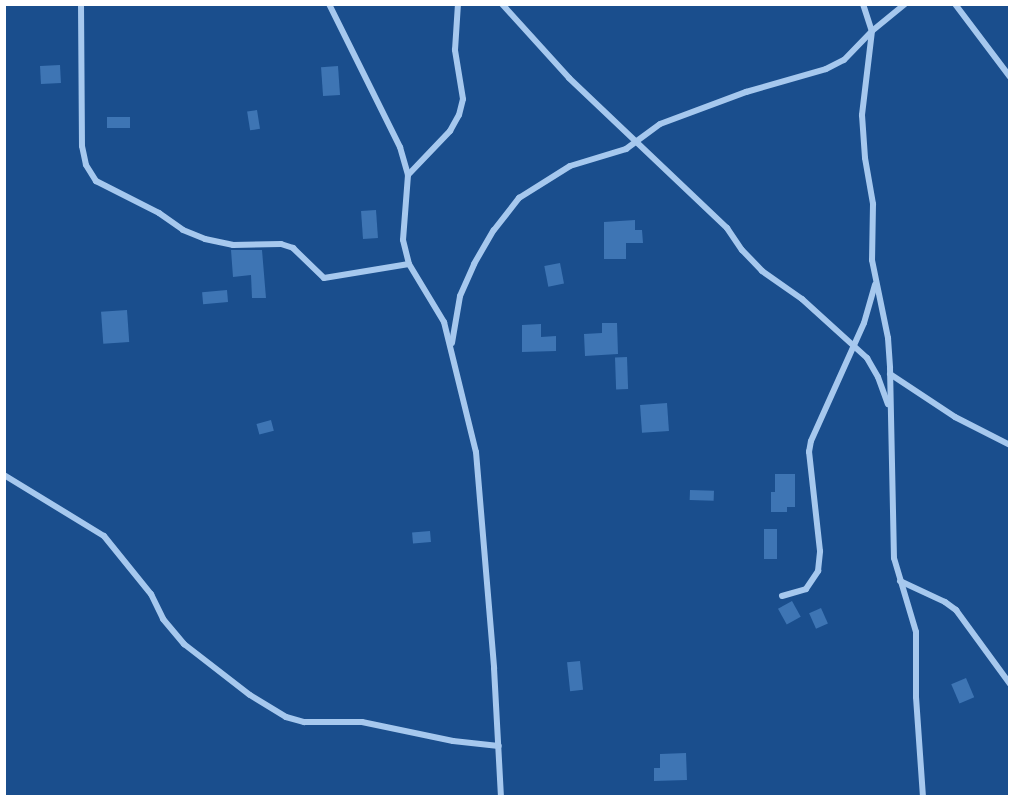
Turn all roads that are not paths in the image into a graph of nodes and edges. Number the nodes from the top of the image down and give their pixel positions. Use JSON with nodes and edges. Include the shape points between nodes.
{"nodes":[{"id":1,"x":81,"y":4,"type":"edge"},
{"id":2,"x":329,"y":4,"type":"edge"},
{"id":3,"x":458,"y":4,"type":"edge"},
{"id":4,"x":502,"y":4,"type":"edge"},
{"id":5,"x":863,"y":4,"type":"edge"},
{"id":6,"x":905,"y":4,"type":"edge"},
{"id":7,"x":955,"y":4,"type":"edge"},
{"id":8,"x":872,"y":31,"type":"junction"},
{"id":9,"x":1010,"y":76,"type":"edge"},
{"id":10,"x":635,"y":142,"type":"junction"},
{"id":11,"x":408,"y":175,"type":"junction"},
{"id":12,"x":409,"y":264,"type":"junction"},
{"id":13,"x":876,"y":282,"type":"junction"},
{"id":14,"x":451,"y":346,"type":"junction"},
{"id":15,"x":854,"y":346,"type":"junction"},
{"id":16,"x":890,"y":374,"type":"junction"},
{"id":17,"x":890,"y":410,"type":"junction"},
{"id":18,"x":1010,"y":446,"type":"edge"},
{"id":19,"x":4,"y":475,"type":"edge"},
{"id":20,"x":900,"y":581,"type":"junction"},
{"id":21,"x":782,"y":596,"type":"dead end"},
{"id":22,"x":1010,"y":684,"type":"edge"},
{"id":23,"x":499,"y":746,"type":"junction"},
{"id":24,"x":501,"y":796,"type":"edge"},
{"id":25,"x":923,"y":796,"type":"edge"}],
"edges":[{"from":1,"to":12,"type":"street","via":[[82,146],[86,165],[96,181],[205,239],[293,248],[324,278]]},
{"from":2,"to":11,"type":"street","via":[[400,147]]},
{"from":3,"to":11,"type":"street","via":[[455,50],[463,99],[459,115],[450,131]]},
{"from":4,"to":10,"type":"street","via":[[569,78]]},
{"from":5,"to":8,"type":"street"},
{"from":6,"to":8,"type":"street"},
{"from":7,"to":9,"type":"street"},
{"from":8,"to":10,"type":"street","via":[[844,60],[826,69],[746,92],[660,124]]},
{"from":8,"to":13,"type":"street","via":[[862,115],[873,204],[872,260]]},
{"from":10,"to":14,"type":"street","via":[[626,149],[570,166],[519,198],[474,264],[460,296]]},
{"from":10,"to":15,"type":"street","via":[[727,228],[762,271],[802,299]]},
{"from":11,"to":12,"type":"street","via":[[403,240]]},
{"from":12,"to":14,"type":"street","via":[[436,306]]},
{"from":13,"to":15,"type":"street"},
{"from":13,"to":16,"type":"street","via":[[888,338]]},
{"from":14,"to":23,"type":"street","via":[[476,452]]},
{"from":15,"to":17,"type":"street","via":[[867,357]]},
{"from":15,"to":21,"type":"street","via":[[809,452],[820,551],[818,571],[806,588]]},
{"from":16,"to":17,"type":"street"},
{"from":16,"to":18,"type":"street","via":[[955,417]]},
{"from":17,"to":20,"type":"street","via":[[894,558]]},
{"from":19,"to":23,"type":"street","via":[[104,536],[151,594],[184,644],[242,690],[286,717],[304,722],[362,722],[453,741]]},
{"from":20,"to":22,"type":"street","via":[[956,610]]},
{"from":20,"to":25,"type":"street","via":[[916,632]]},
{"from":23,"to":24,"type":"street"}]}
